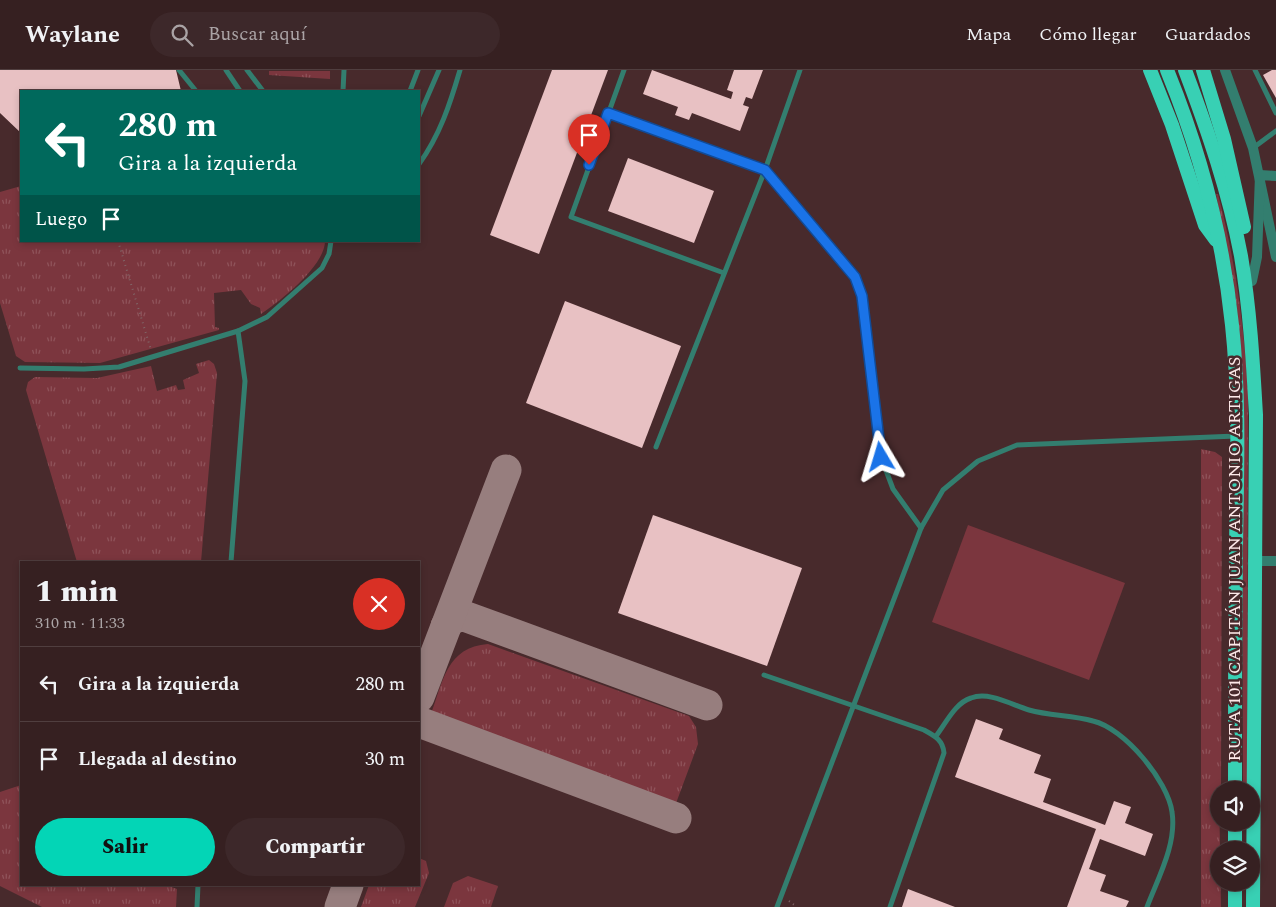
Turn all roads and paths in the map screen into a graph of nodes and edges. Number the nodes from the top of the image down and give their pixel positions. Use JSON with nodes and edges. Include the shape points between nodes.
{"nodes":[{"id":1,"x":179,"y":70,"type":"edge"},
{"id":2,"x":226,"y":70,"type":"edge"},
{"id":3,"x":247,"y":70,"type":"edge"},
{"id":4,"x":344,"y":70,"type":"edge"},
{"id":5,"x":418,"y":70,"type":"edge"},
{"id":6,"x":439,"y":70,"type":"edge"},
{"id":7,"x":460,"y":70,"type":"edge"},
{"id":8,"x":624,"y":70,"type":"edge"},
{"id":9,"x":800,"y":70,"type":"edge"},
{"id":10,"x":1150,"y":70,"type":"edge"},
{"id":11,"x":1167,"y":70,"type":"edge"},
{"id":12,"x":1185,"y":70,"type":"edge"},
{"id":13,"x":1203,"y":70,"type":"edge"},
{"id":14,"x":1225,"y":70,"type":"edge"},
{"id":15,"x":1255,"y":70,"type":"edge"},
{"id":16,"x":195,"y":90,"type":"edge"},
{"id":17,"x":239,"y":90,"type":"edge"},
{"id":18,"x":262,"y":90,"type":"edge"},
{"id":19,"x":343,"y":90,"type":"edge"},
{"id":20,"x":410,"y":90,"type":"edge"},
{"id":21,"x":608,"y":113,"type":"junction"},
{"id":22,"x":1276,"y":113,"type":"edge"},
{"id":23,"x":420,"y":114,"type":"edge"},
{"id":24,"x":1276,"y":131,"type":"edge"},
{"id":25,"x":1253,"y":148,"type":"junction"},
{"id":26,"x":420,"y":163,"type":"edge"},
{"id":27,"x":765,"y":170,"type":"junction"},
{"id":28,"x":1260,"y":175,"type":"junction"},
{"id":29,"x":1276,"y":176,"type":"edge"},
{"id":30,"x":118,"y":242,"type":"edge"},
{"id":31,"x":331,"y":242,"type":"edge"},
{"id":32,"x":1218,"y":242,"type":"junction"},
{"id":33,"x":1276,"y":257,"type":"edge"},
{"id":34,"x":724,"y":273,"type":"junction"},
{"id":35,"x":1252,"y":281,"type":"junction"},
{"id":36,"x":1248,"y":307,"type":"junction"},
{"id":37,"x":238,"y":331,"type":"junction"},
{"id":38,"x":153,"y":357,"type":"junction"},
{"id":39,"x":20,"y":368,"type":"dead end"},
{"id":40,"x":1236,"y":436,"type":"junction"},
{"id":41,"x":656,"y":447,"type":"dead end"},
{"id":42,"x":921,"y":528,"type":"junction"},
{"id":43,"x":231,"y":561,"type":"edge"},
{"id":44,"x":1254,"y":561,"type":"junction"},
{"id":45,"x":1276,"y":561,"type":"edge"},
{"id":46,"x":764,"y":675,"type":"dead end"},
{"id":47,"x":852,"y":706,"type":"junction"},
{"id":48,"x":936,"y":736,"type":"junction"},
{"id":49,"x":1235,"y":781,"type":"edge"},
{"id":50,"x":198,"y":886,"type":"edge"},
{"id":51,"x":1235,"y":891,"type":"edge"},
{"id":52,"x":196,"y":907,"type":"edge"},
{"id":53,"x":777,"y":907,"type":"edge"},
{"id":54,"x":890,"y":907,"type":"edge"},
{"id":55,"x":1148,"y":907,"type":"edge"},
{"id":56,"x":1235,"y":907,"type":"edge"},
{"id":57,"x":1253,"y":907,"type":"edge"}],
"edges":[{"from":1,"to":16,"type":"lane"},
{"from":2,"to":17,"type":"lane"},
{"from":3,"to":18,"type":"lane"},
{"from":4,"to":19,"type":"lane"},
{"from":5,"to":20,"type":"lane"},
{"from":6,"to":23,"type":"lane"},
{"from":7,"to":26,"type":"lane","via":[[434,144]]},
{"from":8,"to":21,"type":"lane"},
{"from":9,"to":27,"type":"lane"},
{"from":10,"to":32,"type":"highway","via":[[1205,225]]},
{"from":11,"to":32,"type":"highway","name":"RUTA 101 CAPITÁN JUAN ANTONIO ARTIGAS","via":[[1193,138]]},
{"from":12,"to":36,"type":"highway","name":"RUTA 101 CAPITÁN JUAN ANTONIO ARTIGAS","via":[[1225,188],[1241,257]]},
{"from":13,"to":35,"type":"highway","via":[[1214,101],[1243,220]]},
{"from":14,"to":25,"type":"street"},
{"from":15,"to":22,"type":"lane"},
{"from":21,"to":27,"type":"lane"},
{"from":21,"to":34,"type":"lane","via":[[571,218]]},
{"from":24,"to":25,"type":"lane"},
{"from":25,"to":28,"type":"street"},
{"from":27,"to":34,"type":"lane"},
{"from":27,"to":42,"type":"lane","via":[[855,277],[862,296],[881,457],[893,489]]},
{"from":28,"to":29,"type":"street"},
{"from":28,"to":33,"type":"street"},
{"from":28,"to":35,"type":"street","via":[[1257,257]]},
{"from":30,"to":38,"type":"path"},
{"from":31,"to":37,"type":"lane","via":[[322,268],[267,317]]},
{"from":32,"to":40,"type":"highway","name":"RUTA 101 CAPITÁN JUAN ANTONIO ARTIGAS","via":[[1232,324]]},
{"from":34,"to":41,"type":"lane"},
{"from":35,"to":36,"type":"highway"},
{"from":36,"to":44,"type":"highway","name":"RUTA 101 CAPITÁN JUAN ANTONIO ARTIGAS","via":[[1256,415]]},
{"from":37,"to":38,"type":"lane"},
{"from":37,"to":43,"type":"lane","via":[[245,381]]},
{"from":38,"to":39,"type":"lane","via":[[110,367]]},
{"from":40,"to":42,"type":"lane","via":[[1017,445],[978,461],[943,490]]},
{"from":40,"to":49,"type":"highway","name":"RUTA 101 CAPITÁN JUAN ANTONIO ARTIGAS"},
{"from":42,"to":47,"type":"lane"},
{"from":44,"to":45,"type":"street"},
{"from":44,"to":57,"type":"highway","name":"RUTA 101 CAPITÁN JUAN ANTONIO ARTIGAS"},
{"from":46,"to":47,"type":"lane"},
{"from":47,"to":48,"type":"lane"},
{"from":47,"to":53,"type":"lane"},
{"from":48,"to":54,"type":"lane","via":[[944,746],[944,754]]},
{"from":48,"to":55,"type":"lane","via":[[961,702],[986,696],[1038,712],[1095,721],[1123,736],[1168,794],[1172,813],[1171,841]]},
{"from":50,"to":52,"type":"lane"},
{"from":51,"to":56,"type":"highway"}]}
